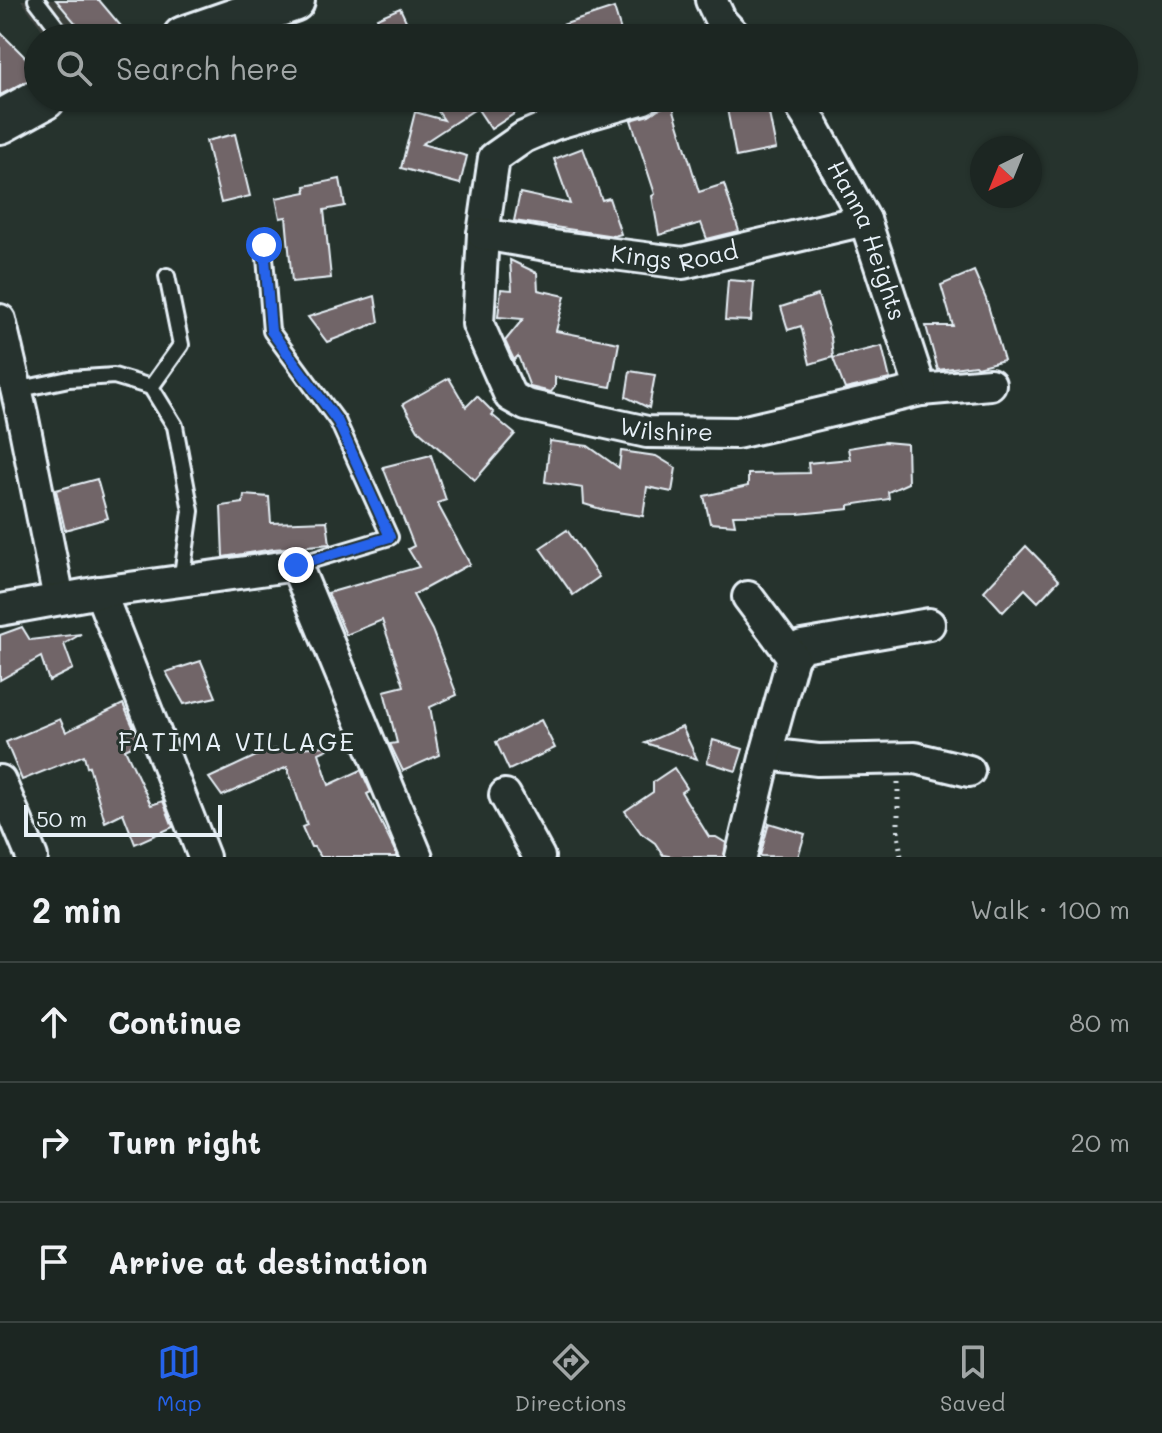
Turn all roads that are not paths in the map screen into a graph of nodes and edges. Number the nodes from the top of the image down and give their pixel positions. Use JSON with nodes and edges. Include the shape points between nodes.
{"nodes":[{"id":1,"x":36,"y":0,"type":"edge"},
{"id":2,"x":293,"y":0,"type":"edge"},
{"id":3,"x":711,"y":0,"type":"edge"},
{"id":4,"x":54,"y":24,"type":"edge"},
{"id":5,"x":224,"y":24,"type":"edge"},
{"id":6,"x":724,"y":24,"type":"edge"},
{"id":7,"x":24,"y":109,"type":"edge"},
{"id":8,"x":596,"y":112,"type":"edge"},
{"id":9,"x":805,"y":112,"type":"edge"},
{"id":10,"x":0,"y":122,"type":"edge"},
{"id":11,"x":865,"y":220,"type":"junction"},
{"id":12,"x":483,"y":234,"type":"junction"},
{"id":13,"x":264,"y":245,"type":"dead end"},
{"id":14,"x":167,"y":276,"type":"dead end"},
{"id":15,"x":0,"y":320,"type":"edge"},
{"id":16,"x":990,"y":384,"type":"dead end"},
{"id":17,"x":151,"y":387,"type":"junction"},
{"id":18,"x":16,"y":390,"type":"junction"},
{"id":19,"x":921,"y":390,"type":"junction"},
{"id":20,"x":296,"y":565,"type":"junction"},
{"id":21,"x":181,"y":582,"type":"junction"},
{"id":22,"x":100,"y":592,"type":"junction"},
{"id":23,"x":748,"y":597,"type":"dead end"},
{"id":24,"x":59,"y":599,"type":"junction"},
{"id":25,"x":0,"y":610,"type":"edge"},
{"id":26,"x":929,"y":624,"type":"dead end"},
{"id":27,"x":793,"y":657,"type":"junction"},
{"id":28,"x":766,"y":754,"type":"junction"},
{"id":29,"x":969,"y":771,"type":"dead end"},
{"id":30,"x":0,"y":781,"type":"edge"},
{"id":31,"x":505,"y":795,"type":"dead end"},
{"id":32,"x":32,"y":857,"type":"edge"},
{"id":33,"x":204,"y":857,"type":"edge"},
{"id":34,"x":417,"y":857,"type":"edge"},
{"id":35,"x":539,"y":857,"type":"edge"},
{"id":36,"x":741,"y":857,"type":"edge"}],
"edges":[{"from":1,"to":4,"type":"lane"},
{"from":2,"to":5,"type":"street"},
{"from":3,"to":6,"type":"street"},
{"from":7,"to":10,"type":"street"},
{"from":8,"to":12,"type":"street","name":"Wilshire","via":[[524,137],[494,158]]},
{"from":9,"to":11,"type":"street","name":"Hanna Heights"},
{"from":11,"to":12,"type":"street","name":"Kings Road","via":[[683,263]]},
{"from":11,"to":19,"type":"street","name":"Hanna Heights"},
{"from":12,"to":19,"type":"street","name":"Wilshire","via":[[478,324],[510,396],[526,405],[647,432],[737,433]]},
{"from":13,"to":20,"type":"lane","via":[[271,331],[338,422],[390,537]]},
{"from":14,"to":17,"type":"lane","via":[[181,345]]},
{"from":15,"to":18,"type":"street"},
{"from":16,"to":19,"type":"street","name":"Wilshire"},
{"from":17,"to":18,"type":"lane","via":[[114,376]]},
{"from":17,"to":21,"type":"lane","via":[[175,426],[191,511]]},
{"from":18,"to":24,"type":"street"},
{"from":20,"to":21,"type":"street"},
{"from":20,"to":34,"type":"street"},
{"from":21,"to":22,"type":"street"},
{"from":22,"to":24,"type":"street"},
{"from":22,"to":33,"type":"street"},
{"from":23,"to":27,"type":"street"},
{"from":24,"to":25,"type":"street"},
{"from":26,"to":27,"type":"street","via":[[802,646]]},
{"from":27,"to":28,"type":"street"},
{"from":28,"to":29,"type":"street","via":[[818,760],[915,758]]},
{"from":28,"to":36,"type":"street"},
{"from":30,"to":32,"type":"street"},
{"from":31,"to":35,"type":"street"}]}
